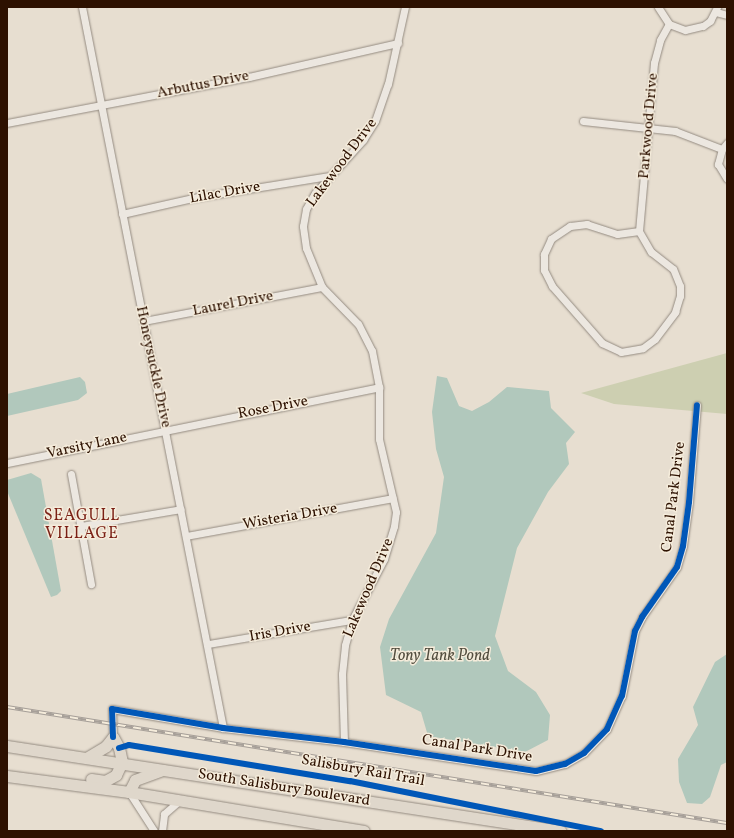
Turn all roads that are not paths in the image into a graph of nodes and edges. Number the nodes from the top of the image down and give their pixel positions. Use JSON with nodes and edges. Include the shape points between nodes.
{"nodes":[{"id":1,"x":82,"y":7,"type":"edge"},
{"id":2,"x":405,"y":7,"type":"edge"},
{"id":3,"x":658,"y":7,"type":"edge"},
{"id":4,"x":716,"y":9,"type":"edge"},
{"id":5,"x":727,"y":15,"type":"edge"},
{"id":6,"x":668,"y":24,"type":"junction"},
{"id":7,"x":398,"y":43,"type":"junction"},
{"id":8,"x":101,"y":104,"type":"junction"},
{"id":9,"x":582,"y":121,"type":"dead end"},
{"id":10,"x":7,"y":123,"type":"edge"},
{"id":11,"x":648,"y":126,"type":"junction"},
{"id":12,"x":727,"y":143,"type":"edge"},
{"id":13,"x":722,"y":149,"type":"junction"},
{"id":14,"x":328,"y":176,"type":"junction"},
{"id":15,"x":727,"y":180,"type":"edge"},
{"id":16,"x":122,"y":214,"type":"junction"},
{"id":17,"x":639,"y":231,"type":"junction"},
{"id":18,"x":322,"y":286,"type":"junction"},
{"id":19,"x":144,"y":321,"type":"junction"},
{"id":20,"x":379,"y":387,"type":"junction"},
{"id":21,"x":697,"y":405,"type":"dead end"},
{"id":22,"x":166,"y":429,"type":"junction"},
{"id":23,"x":7,"y":463,"type":"edge"},
{"id":24,"x":71,"y":474,"type":"dead end"},
{"id":25,"x":393,"y":498,"type":"junction"},
{"id":26,"x":181,"y":508,"type":"junction"},
{"id":27,"x":81,"y":526,"type":"junction"},
{"id":28,"x":186,"y":536,"type":"junction"},
{"id":29,"x":91,"y":584,"type":"dead end"},
{"id":30,"x":352,"y":620,"type":"junction"},
{"id":31,"x":208,"y":644,"type":"junction"},
{"id":32,"x":223,"y":728,"type":"junction"},
{"id":33,"x":113,"y":737,"type":"junction"},
{"id":34,"x":344,"y":742,"type":"junction"},
{"id":35,"x":7,"y":746,"type":"edge"},
{"id":36,"x":88,"y":757,"type":"junction"},
{"id":37,"x":122,"y":762,"type":"junction"},
{"id":38,"x":166,"y":768,"type":"junction"},
{"id":39,"x":7,"y":776,"type":"edge"},
{"id":40,"x":61,"y":783,"type":"junction"},
{"id":41,"x":129,"y":792,"type":"junction"},
{"id":42,"x":178,"y":801,"type":"junction"},
{"id":43,"x":154,"y":831,"type":"edge"},
{"id":44,"x":162,"y":831,"type":"edge"},
{"id":45,"x":364,"y":831,"type":"edge"},
{"id":46,"x":561,"y":831,"type":"edge"}],
"edges":[{"from":1,"to":8,"type":"street","name":"Honeysuckle Drive"},
{"from":2,"to":7,"type":"street","name":"Lakewood Drive"},
{"from":3,"to":6,"type":"street"},
{"from":4,"to":5,"type":"street"},
{"from":4,"to":6,"type":"street","via":[[710,21],[695,30],[676,28]]},
{"from":6,"to":11,"type":"street","name":"Parkwood Drive","via":[[657,50]]},
{"from":7,"to":8,"type":"street","name":"Arbutus Drive","via":[[249,77]]},
{"from":7,"to":14,"type":"street","name":"Lakewood Drive","via":[[376,122],[363,140]]},
{"from":8,"to":10,"type":"street","name":"Arbutus Drive"},
{"from":8,"to":16,"type":"street","name":"Honeysuckle Drive"},
{"from":9,"to":11,"type":"street"},
{"from":11,"to":13,"type":"street","via":[[685,134]]},
{"from":11,"to":17,"type":"street","name":"Parkwood Drive"},
{"from":12,"to":13,"type":"street"},
{"from":13,"to":15,"type":"street","via":[[718,164]]},
{"from":14,"to":16,"type":"street","name":"Lilac Drive","via":[[193,198]]},
{"from":14,"to":18,"type":"street","name":"Lakewood Drive","via":[[310,201],[303,226],[310,260]]},
{"from":16,"to":19,"type":"street","name":"Honeysuckle Drive"},
{"from":17,"to":17,"type":"street","via":[[651,252],[673,269],[680,286],[680,296],[675,312],[655,339],[642,348],[621,352],[602,343],[552,286],[544,270],[544,254],[551,239],[570,226],[587,224],[617,234]]},
{"from":18,"to":19,"type":"street","name":"Laurel Drive"},
{"from":18,"to":20,"type":"street","name":"Lakewood Drive","via":[[345,308],[366,336],[375,360]]},
{"from":19,"to":22,"type":"street","name":"Honeysuckle Drive"},
{"from":20,"to":22,"type":"street","name":"Rose Drive"},
{"from":20,"to":25,"type":"street","name":"Lakewood Drive","via":[[379,439]]},
{"from":21,"to":34,"type":"street","name":"Canal Park Drive","via":[[689,502],[677,568],[635,631],[622,696],[607,729],[593,745],[564,764],[536,771]]},
{"from":22,"to":23,"type":"street","name":"Varsity Lane"},
{"from":22,"to":26,"type":"street","name":"Honeysuckle Drive"},
{"from":24,"to":27,"type":"street"},
{"from":25,"to":28,"type":"street","name":"Wisteria Drive"},
{"from":25,"to":30,"type":"street","name":"Lakewood Drive","via":[[396,512],[391,537],[373,583]]},
{"from":26,"to":27,"type":"street"},
{"from":26,"to":28,"type":"street","name":"Honeysuckle Drive"},
{"from":27,"to":29,"type":"street"},
{"from":28,"to":31,"type":"street","name":"Honeysuckle Drive"},
{"from":30,"to":31,"type":"street","name":"Iris Drive"},
{"from":30,"to":34,"type":"street","name":"Lakewood Drive","via":[[345,645],[342,674]]},
{"from":31,"to":32,"type":"street","name":"Honeysuckle Drive"},
{"from":32,"to":33,"type":"street","name":"Canal Park Drive","via":[[112,709]]},
{"from":32,"to":34,"type":"street","name":"Canal Park Drive"},
{"from":33,"to":36,"type":"main road","via":[[106,746]]},
{"from":33,"to":37,"type":"main road"},
{"from":35,"to":36,"type":"main road","name":"South Salisbury Boulevard"},
{"from":36,"to":37,"type":"main road","name":"South Salisbury Boulevard"},
{"from":37,"to":38,"type":"main road","name":"South Salisbury Boulevard"},
{"from":37,"to":40,"type":"main road","via":[[116,775],[105,781],[70,777]]},
{"from":38,"to":41,"type":"main road","via":[[135,780]]},
{"from":38,"to":46,"type":"main road","name":"South Salisbury Boulevard"},
{"from":39,"to":40,"type":"main road","name":"South Salisbury Boulevard"},
{"from":40,"to":41,"type":"main road","name":"South Salisbury Boulevard"},
{"from":41,"to":42,"type":"main road","name":"South Salisbury Boulevard"},
{"from":41,"to":43,"type":"street"},
{"from":42,"to":44,"type":"street","via":[[164,814]]},
{"from":42,"to":45,"type":"main road","name":"South Salisbury Boulevard"}]}
